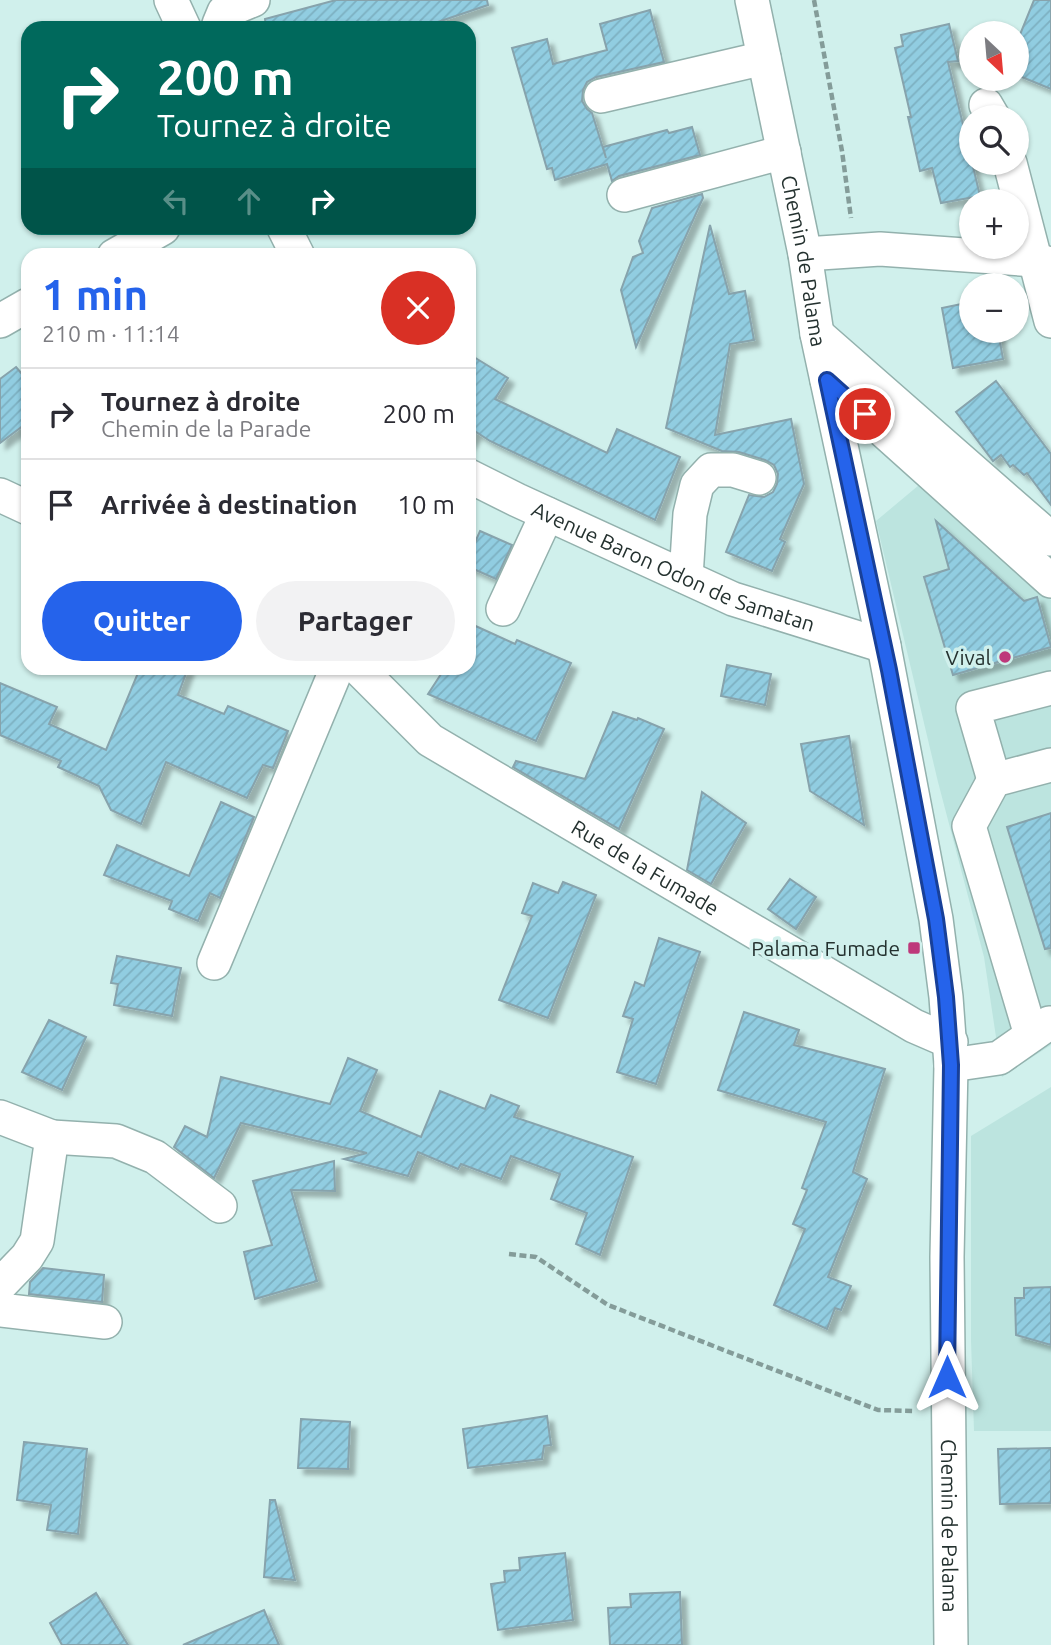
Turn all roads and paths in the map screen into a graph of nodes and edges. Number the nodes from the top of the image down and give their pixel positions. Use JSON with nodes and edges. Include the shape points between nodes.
{"nodes":[{"id":1,"x":171,"y":0,"type":"edge"},
{"id":2,"x":253,"y":0,"type":"edge"},
{"id":3,"x":752,"y":0,"type":"edge"},
{"id":4,"x":814,"y":0,"type":"edge"},
{"id":5,"x":181,"y":21,"type":"edge"},
{"id":6,"x":220,"y":21,"type":"edge"},
{"id":7,"x":764,"y":58,"type":"junction"},
{"id":8,"x":601,"y":96,"type":"dead end"},
{"id":9,"x":784,"y":152,"type":"junction"},
{"id":10,"x":1014,"y":175,"type":"edge"},
{"id":11,"x":624,"y":195,"type":"dead end"},
{"id":12,"x":151,"y":235,"type":"edge"},
{"id":13,"x":128,"y":248,"type":"edge"},
{"id":14,"x":845,"y":250,"type":"junction"},
{"id":15,"x":805,"y":254,"type":"junction"},
{"id":16,"x":1043,"y":262,"type":"edge"},
{"id":17,"x":21,"y":309,"type":"edge"},
{"id":18,"x":0,"y":321,"type":"edge"},
{"id":19,"x":1051,"y":321,"type":"edge"},
{"id":20,"x":817,"y":334,"type":"junction"},
{"id":21,"x":827,"y":380,"type":"junction"},
{"id":22,"x":759,"y":478,"type":"dead end"},
{"id":23,"x":476,"y":479,"type":"edge"},
{"id":24,"x":547,"y":514,"type":"junction"},
{"id":25,"x":1051,"y":539,"type":"edge"},
{"id":26,"x":686,"y":577,"type":"junction"},
{"id":27,"x":1051,"y":581,"type":"edge"},
{"id":28,"x":503,"y":609,"type":"dead end"},
{"id":29,"x":884,"y":646,"type":"junction"},
{"id":30,"x":334,"y":675,"type":"edge"},
{"id":31,"x":365,"y":675,"type":"edge"},
{"id":32,"x":1051,"y":688,"type":"edge"},
{"id":33,"x":1051,"y":765,"type":"edge"},
{"id":34,"x":994,"y":780,"type":"junction"},
{"id":35,"x":214,"y":963,"type":"dead end"},
{"id":36,"x":1041,"y":1028,"type":"edge"},
{"id":37,"x":951,"y":1054,"type":"junction"},
{"id":38,"x":0,"y":1117,"type":"edge"},
{"id":39,"x":52,"y":1137,"type":"junction"},
{"id":40,"x":220,"y":1206,"type":"dead end"},
{"id":41,"x":509,"y":1254,"type":"dead end"},
{"id":42,"x":0,"y":1285,"type":"edge"},
{"id":43,"x":0,"y":1310,"type":"edge"},
{"id":44,"x":106,"y":1322,"type":"dead end"},
{"id":45,"x":948,"y":1411,"type":"junction"},
{"id":46,"x":951,"y":1645,"type":"edge"}],
"edges":[{"from":1,"to":5,"type":"street"},
{"from":2,"to":6,"type":"street","via":[[224,12]]},
{"from":3,"to":7,"type":"street","name":"Chemin de Palama"},
{"from":4,"to":14,"type":"path","via":[[851,221]]},
{"from":7,"to":8,"type":"street"},
{"from":7,"to":9,"type":"street","name":"Chemin de Palama"},
{"from":9,"to":11,"type":"street"},
{"from":9,"to":15,"type":"street","name":"Chemin de Palama"},
{"from":10,"to":16,"type":"street"},
{"from":12,"to":13,"type":"street"},
{"from":14,"to":15,"type":"street"},
{"from":14,"to":16,"type":"street"},
{"from":15,"to":20,"type":"street","name":"Chemin de Palama"},
{"from":16,"to":19,"type":"street"},
{"from":17,"to":18,"type":"street"},
{"from":20,"to":21,"type":"street","name":"Chemin de Palama"},
{"from":20,"to":25,"type":"street"},
{"from":21,"to":27,"type":"street"},
{"from":21,"to":29,"type":"street","name":"Chemin de Palama"},
{"from":22,"to":26,"type":"street","via":[[733,470],[710,470],[697,485],[690,514]]},
{"from":23,"to":24,"type":"street","name":"Avenue Baron Odon de Samatan"},
{"from":24,"to":26,"type":"street","name":"Avenue Baron Odon de Samatan"},
{"from":24,"to":28,"type":"street"},
{"from":26,"to":29,"type":"street","name":"Avenue Baron Odon de Samatan","via":[[733,598]]},
{"from":29,"to":37,"type":"street","name":"Chemin de Palama","via":[[936,919]]},
{"from":30,"to":35,"type":"street"},
{"from":31,"to":37,"type":"street","name":"Rue de la Fumade","via":[[430,740],[914,1026]]},
{"from":32,"to":34,"type":"street","via":[[973,708]]},
{"from":33,"to":34,"type":"street"},
{"from":34,"to":36,"type":"street","via":[[969,826]]},
{"from":36,"to":37,"type":"street","via":[[999,1058]]},
{"from":37,"to":45,"type":"street","name":"Chemin de Palama"},
{"from":38,"to":39,"type":"street"},
{"from":39,"to":40,"type":"street","via":[[116,1141],[155,1157]]},
{"from":39,"to":42,"type":"street","via":[[37,1241]]},
{"from":41,"to":45,"type":"path","via":[[536,1257],[608,1305],[878,1410]]},
{"from":43,"to":44,"type":"street"},
{"from":45,"to":46,"type":"street","name":"Chemin de Palama"}]}
